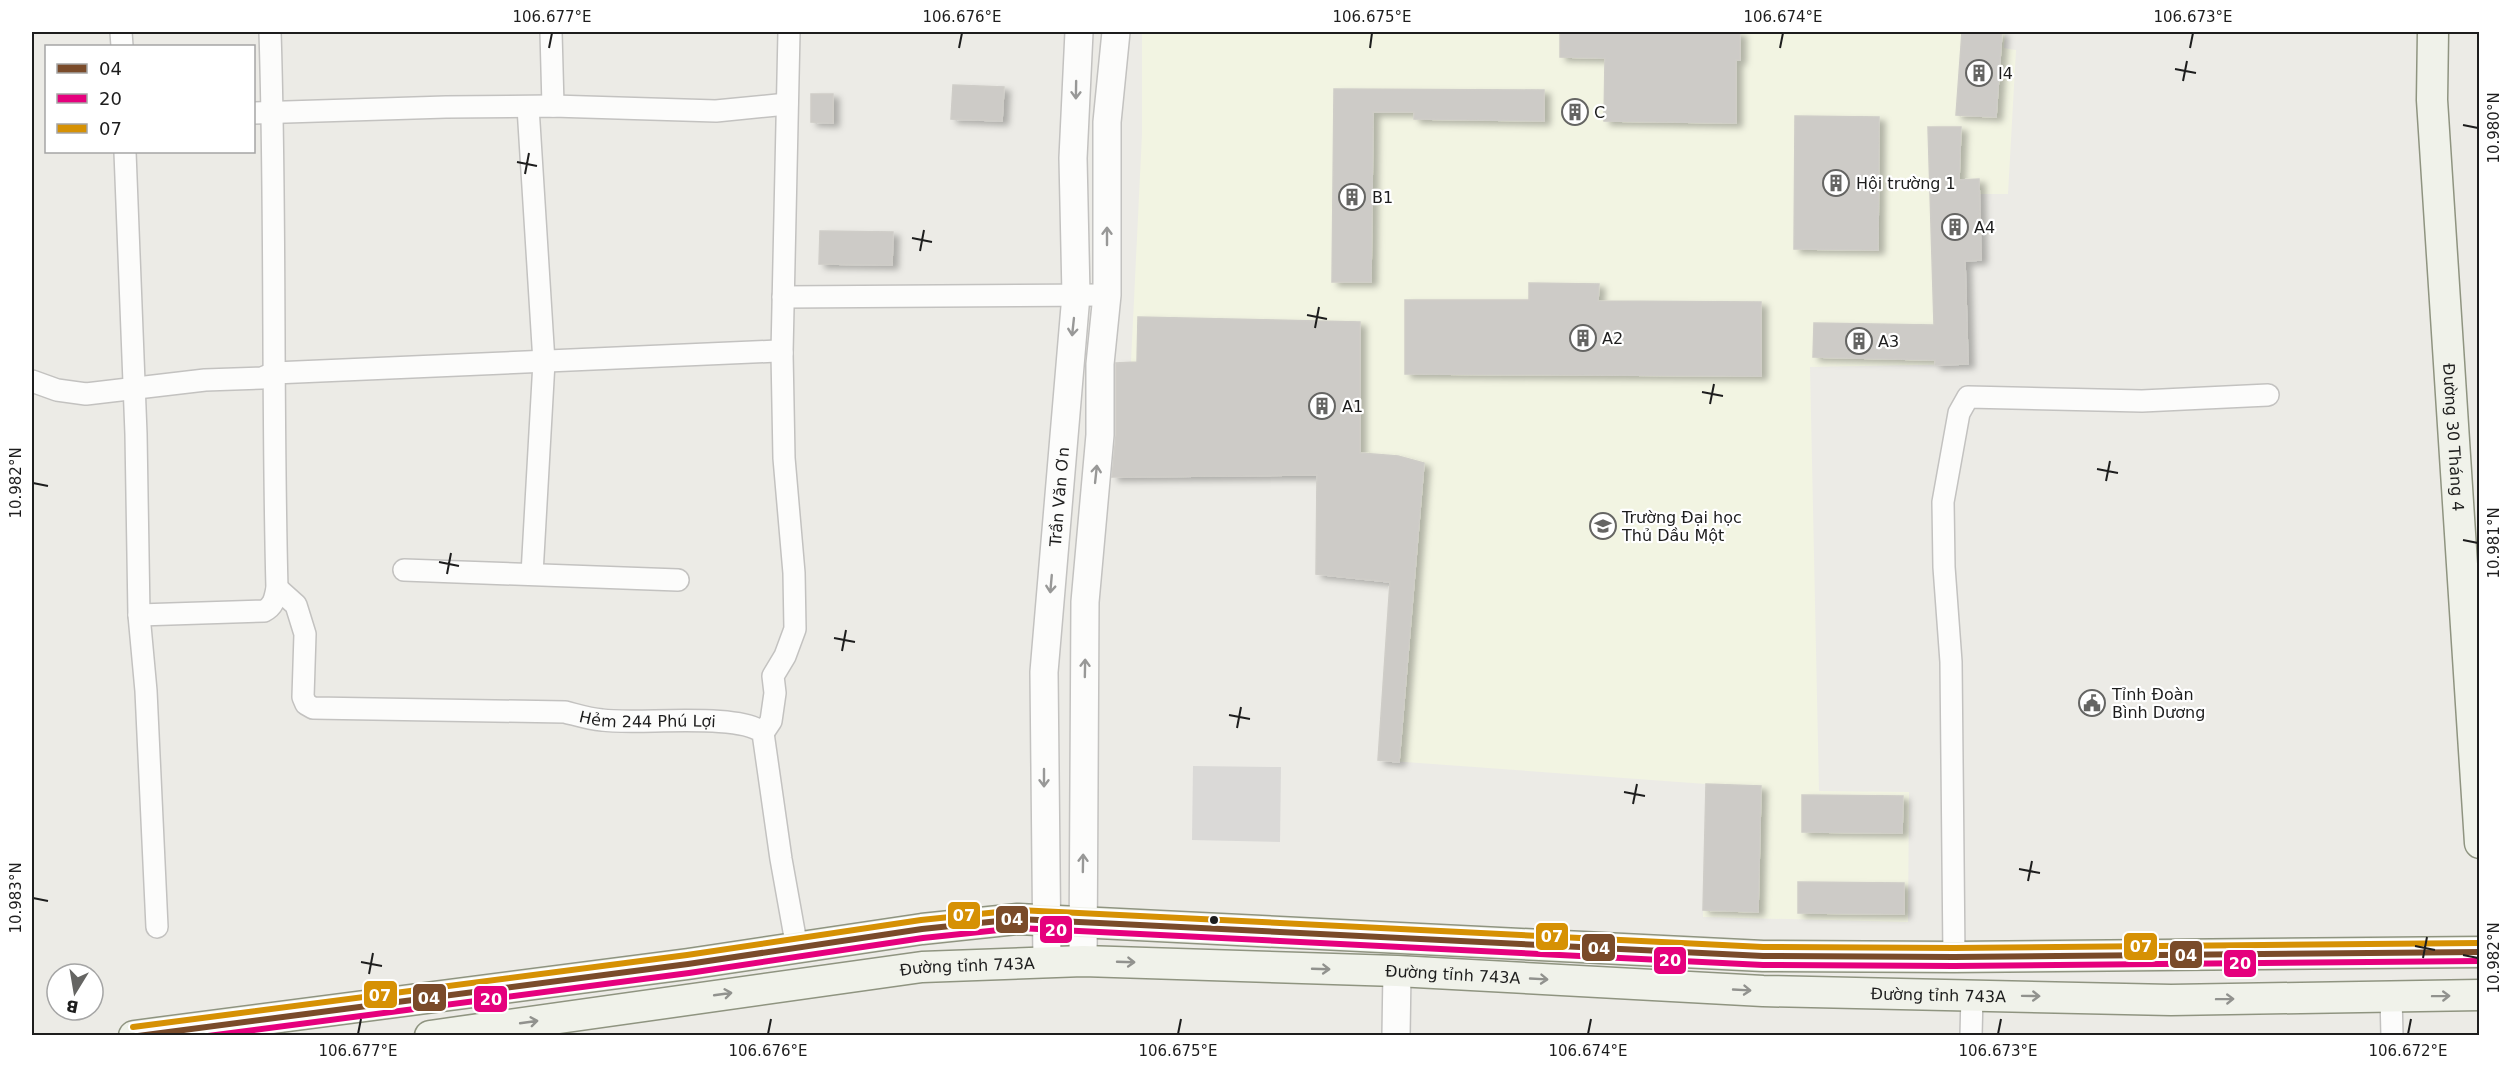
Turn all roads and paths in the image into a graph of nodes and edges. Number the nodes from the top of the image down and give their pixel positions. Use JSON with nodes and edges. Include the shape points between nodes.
{"nodes":[{"id":1,"x":270,"y":32,"type":"edge"},
{"id":2,"x":551,"y":32,"type":"edge"},
{"id":3,"x":789,"y":32,"type":"edge"},
{"id":4,"x":1079,"y":32,"type":"edge"},
{"id":5,"x":1116,"y":32,"type":"edge"},
{"id":6,"x":2433,"y":32,"type":"edge"},
{"id":7,"x":787,"y":104,"type":"junction"},
{"id":8,"x":528,"y":106,"type":"junction"},
{"id":9,"x":553,"y":106,"type":"junction"},
{"id":10,"x":263,"y":113,"type":"edge"},
{"id":11,"x":125,"y":153,"type":"edge"},
{"id":12,"x":1076,"y":295,"type":"junction"},
{"id":13,"x":1107,"y":295,"type":"junction"},
{"id":14,"x":783,"y":297,"type":"junction"},
{"id":15,"x":782,"y":353,"type":"junction"},
{"id":16,"x":544,"y":362,"type":"junction"},
{"id":17,"x":274,"y":373,"type":"junction"},
{"id":18,"x":32,"y":381,"type":"edge"},
{"id":19,"x":134,"y":389,"type":"junction"},
{"id":20,"x":2268,"y":395,"type":"dead end"},
{"id":21,"x":404,"y":570,"type":"dead end"},
{"id":22,"x":532,"y":574,"type":"junction"},
{"id":23,"x":678,"y":580,"type":"dead end"},
{"id":24,"x":277,"y":588,"type":"junction"},
{"id":25,"x":139,"y":615,"type":"junction"},
{"id":26,"x":763,"y":733,"type":"junction"},
{"id":27,"x":2479,"y":834,"type":"edge"},
{"id":28,"x":1045,"y":921,"type":"junction"},
{"id":29,"x":1082,"y":922,"type":"junction"},
{"id":30,"x":157,"y":927,"type":"dead end"},
{"id":31,"x":1396,"y":937,"type":"junction"},
{"id":32,"x":797,"y":948,"type":"junction"},
{"id":33,"x":2480,"y":952,"type":"edge"},
{"id":34,"x":1954,"y":957,"type":"junction"},
{"id":35,"x":1083,"y":961,"type":"junction"},
{"id":36,"x":1047,"y":962,"type":"junction"},
{"id":37,"x":1397,"y":971,"type":"junction"},
{"id":38,"x":481,"y":990,"type":"junction"},
{"id":39,"x":1972,"y":995,"type":"junction"},
{"id":40,"x":2480,"y":995,"type":"edge"},
{"id":41,"x":2391,"y":996,"type":"junction"},
{"id":42,"x":486,"y":1032,"type":"edge"},
{"id":43,"x":134,"y":1035,"type":"edge"},
{"id":44,"x":430,"y":1035,"type":"edge"},
{"id":45,"x":1396,"y":1035,"type":"edge"},
{"id":46,"x":1971,"y":1035,"type":"edge"},
{"id":47,"x":2392,"y":1035,"type":"edge"}],
"edges":[{"from":1,"to":10,"type":"street"},
{"from":2,"to":9,"type":"street"},
{"from":3,"to":7,"type":"street"},
{"from":4,"to":12,"type":"street","name":"Trần Văn Ơn","one_way":true,"via":[[1073,158]]},
{"from":13,"to":5,"type":"street","one_way":true,"via":[[1107,122]]},
{"from":6,"to":27,"type":"main road","name":"Đường 30 Tháng 4","via":[[2432,100]]},
{"from":7,"to":9,"type":"street","via":[[716,111]]},
{"from":7,"to":14,"type":"street"},
{"from":8,"to":9,"type":"street"},
{"from":8,"to":10,"type":"street"},
{"from":8,"to":16,"type":"street"},
{"from":10,"to":17,"type":"street"},
{"from":11,"to":19,"type":"street"},
{"from":12,"to":13,"type":"street"},
{"from":12,"to":14,"type":"street"},
{"from":12,"to":28,"type":"street","name":"Trần Văn Ơn","one_way":true,"via":[[1044,672]]},
{"from":29,"to":13,"type":"street","one_way":true,"via":[[1085,602],[1100,435],[1100,364]]},
{"from":14,"to":15,"type":"street"},
{"from":15,"to":16,"type":"street"},
{"from":15,"to":26,"type":"street","via":[[795,629],[773,676],[771,721]]},
{"from":16,"to":17,"type":"street"},
{"from":16,"to":22,"type":"street"},
{"from":17,"to":19,"type":"street","via":[[262,378]]},
{"from":17,"to":24,"type":"street"},
{"from":18,"to":19,"type":"street","via":[[86,394]]},
{"from":19,"to":25,"type":"street"},
{"from":20,"to":34,"type":"street","via":[[2142,401],[1968,397],[1959,413],[1943,502],[1951,662]]},
{"from":21,"to":22,"type":"street"},
{"from":22,"to":23,"type":"street"},
{"from":24,"to":25,"type":"street","via":[[273,603],[264,611]]},
{"from":24,"to":26,"type":"street","name":"Hẻm 244 Phú Lợi","via":[[296,605],[305,634],[303,697],[313,708],[565,712],[602,720],[732,723],[757,727]]},
{"from":25,"to":30,"type":"street"},
{"from":26,"to":32,"type":"street"},
{"from":28,"to":29,"type":"main road","name":"Đường tỉnh 743A"},
{"from":28,"to":32,"type":"main road","name":"Đường tỉnh 743A","via":[[922,929]]},
{"from":28,"to":36,"type":"street","name":"Trần Văn Ơn"},
{"from":29,"to":31,"type":"main road","name":"Đường tỉnh 743A"},
{"from":29,"to":35,"type":"street"},
{"from":31,"to":34,"type":"main road","name":"Đường tỉnh 743A","via":[[1763,956]]},
{"from":31,"to":37,"type":"street"},
{"from":32,"to":38,"type":"main road","name":"Đường tỉnh 743A"},
{"from":33,"to":34,"type":"main road","name":"Đường tỉnh 743A"},
{"from":35,"to":36,"type":"main road","name":"Đường tỉnh 743A"},
{"from":35,"to":37,"type":"main road","name":"Đường tỉnh 743A","one_way":true},
{"from":42,"to":36,"type":"main road","name":"Đường tỉnh 743A","one_way":true,"via":[[922,967]]},
{"from":37,"to":39,"type":"main road","name":"Đường tỉnh 743A","one_way":true,"via":[[1763,991]]},
{"from":37,"to":45,"type":"street"},
{"from":38,"to":42,"type":"street"},
{"from":38,"to":43,"type":"main road","name":"Đường tỉnh 743A"},
{"from":39,"to":41,"type":"main road","name":"Đường tỉnh 743A","one_way":true,"via":[[2171,1000]]},
{"from":39,"to":46,"type":"street"},
{"from":41,"to":40,"type":"main road","name":"Đường tỉnh 743A","one_way":true},
{"from":41,"to":47,"type":"street"},
{"from":42,"to":44,"type":"main road","name":"Đường tỉnh 743A"}]}
